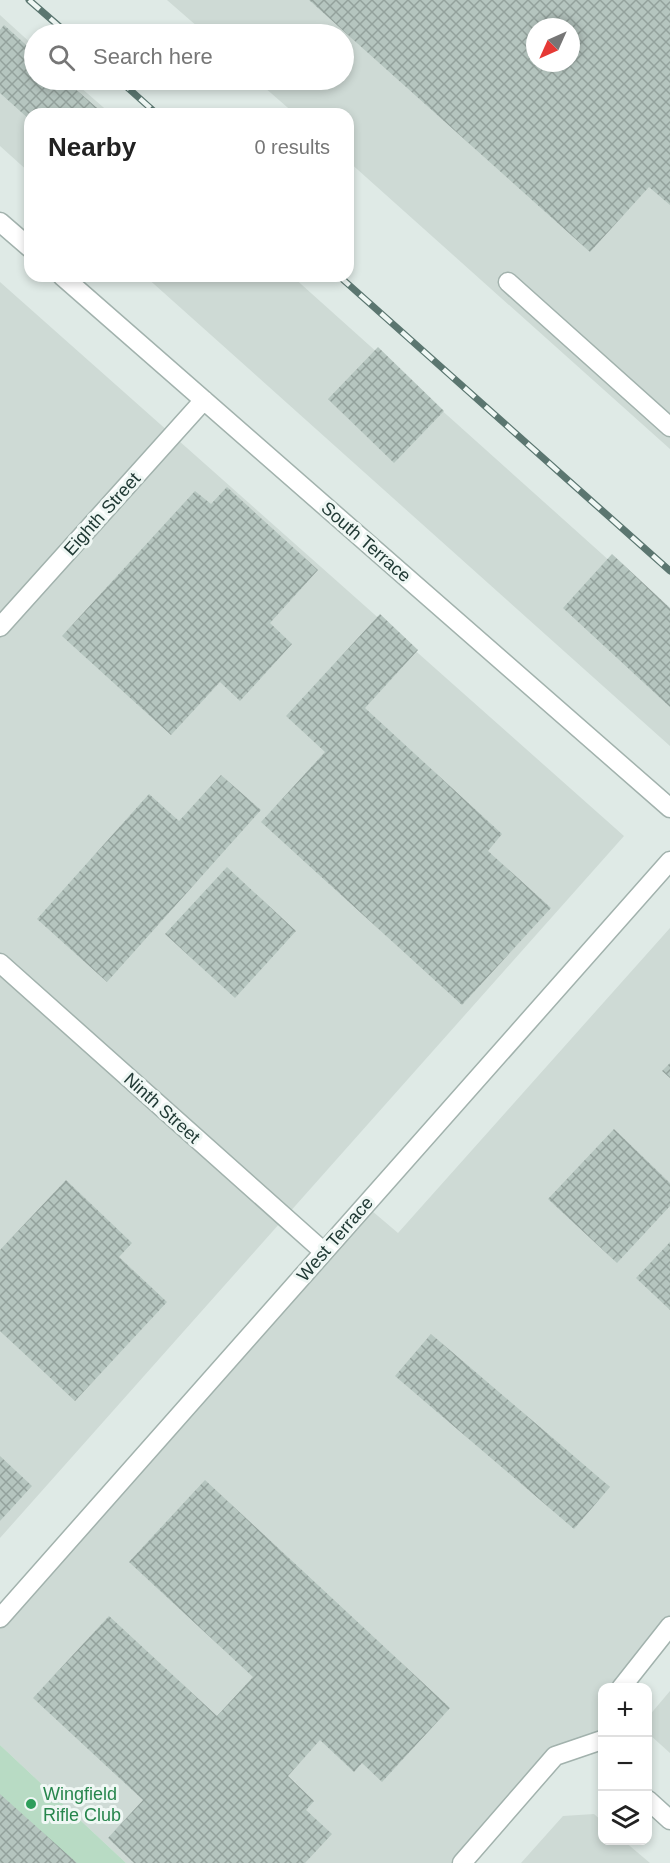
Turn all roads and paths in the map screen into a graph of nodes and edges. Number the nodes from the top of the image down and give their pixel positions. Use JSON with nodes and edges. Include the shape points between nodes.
{"nodes":[{"id":1,"x":0,"y":222,"type":"edge"},
{"id":2,"x":24,"y":243,"type":"edge"},
{"id":3,"x":69,"y":282,"type":"edge"},
{"id":4,"x":508,"y":282,"type":"dead end"},
{"id":5,"x":204,"y":400,"type":"junction"},
{"id":6,"x":670,"y":427,"type":"edge"},
{"id":7,"x":0,"y":627,"type":"edge"},
{"id":8,"x":670,"y":808,"type":"edge"},
{"id":9,"x":670,"y":861,"type":"edge"},
{"id":10,"x":0,"y":963,"type":"edge"},
{"id":11,"x":324,"y":1252,"type":"junction"},
{"id":12,"x":0,"y":1618,"type":"edge"},
{"id":13,"x":670,"y":1626,"type":"edge"},
{"id":14,"x":625,"y":1683,"type":"edge"},
{"id":15,"x":598,"y":1742,"type":"edge"},
{"id":16,"x":652,"y":1804,"type":"edge"},
{"id":17,"x":670,"y":1820,"type":"edge"},
{"id":18,"x":462,"y":1863,"type":"edge"}],
"edges":[{"from":1,"to":2,"type":"street"},
{"from":3,"to":5,"type":"street","name":"South Terrace"},
{"from":4,"to":6,"type":"street"},
{"from":5,"to":7,"type":"street","name":"Eighth Street"},
{"from":5,"to":8,"type":"street","name":"South Terrace"},
{"from":9,"to":11,"type":"street","name":"West Terrace"},
{"from":10,"to":11,"type":"street","name":"Ninth Street"},
{"from":11,"to":12,"type":"street","name":"West Terrace"},
{"from":13,"to":14,"type":"street"},
{"from":15,"to":18,"type":"street","via":[[555,1756]]},
{"from":16,"to":17,"type":"street"}]}
